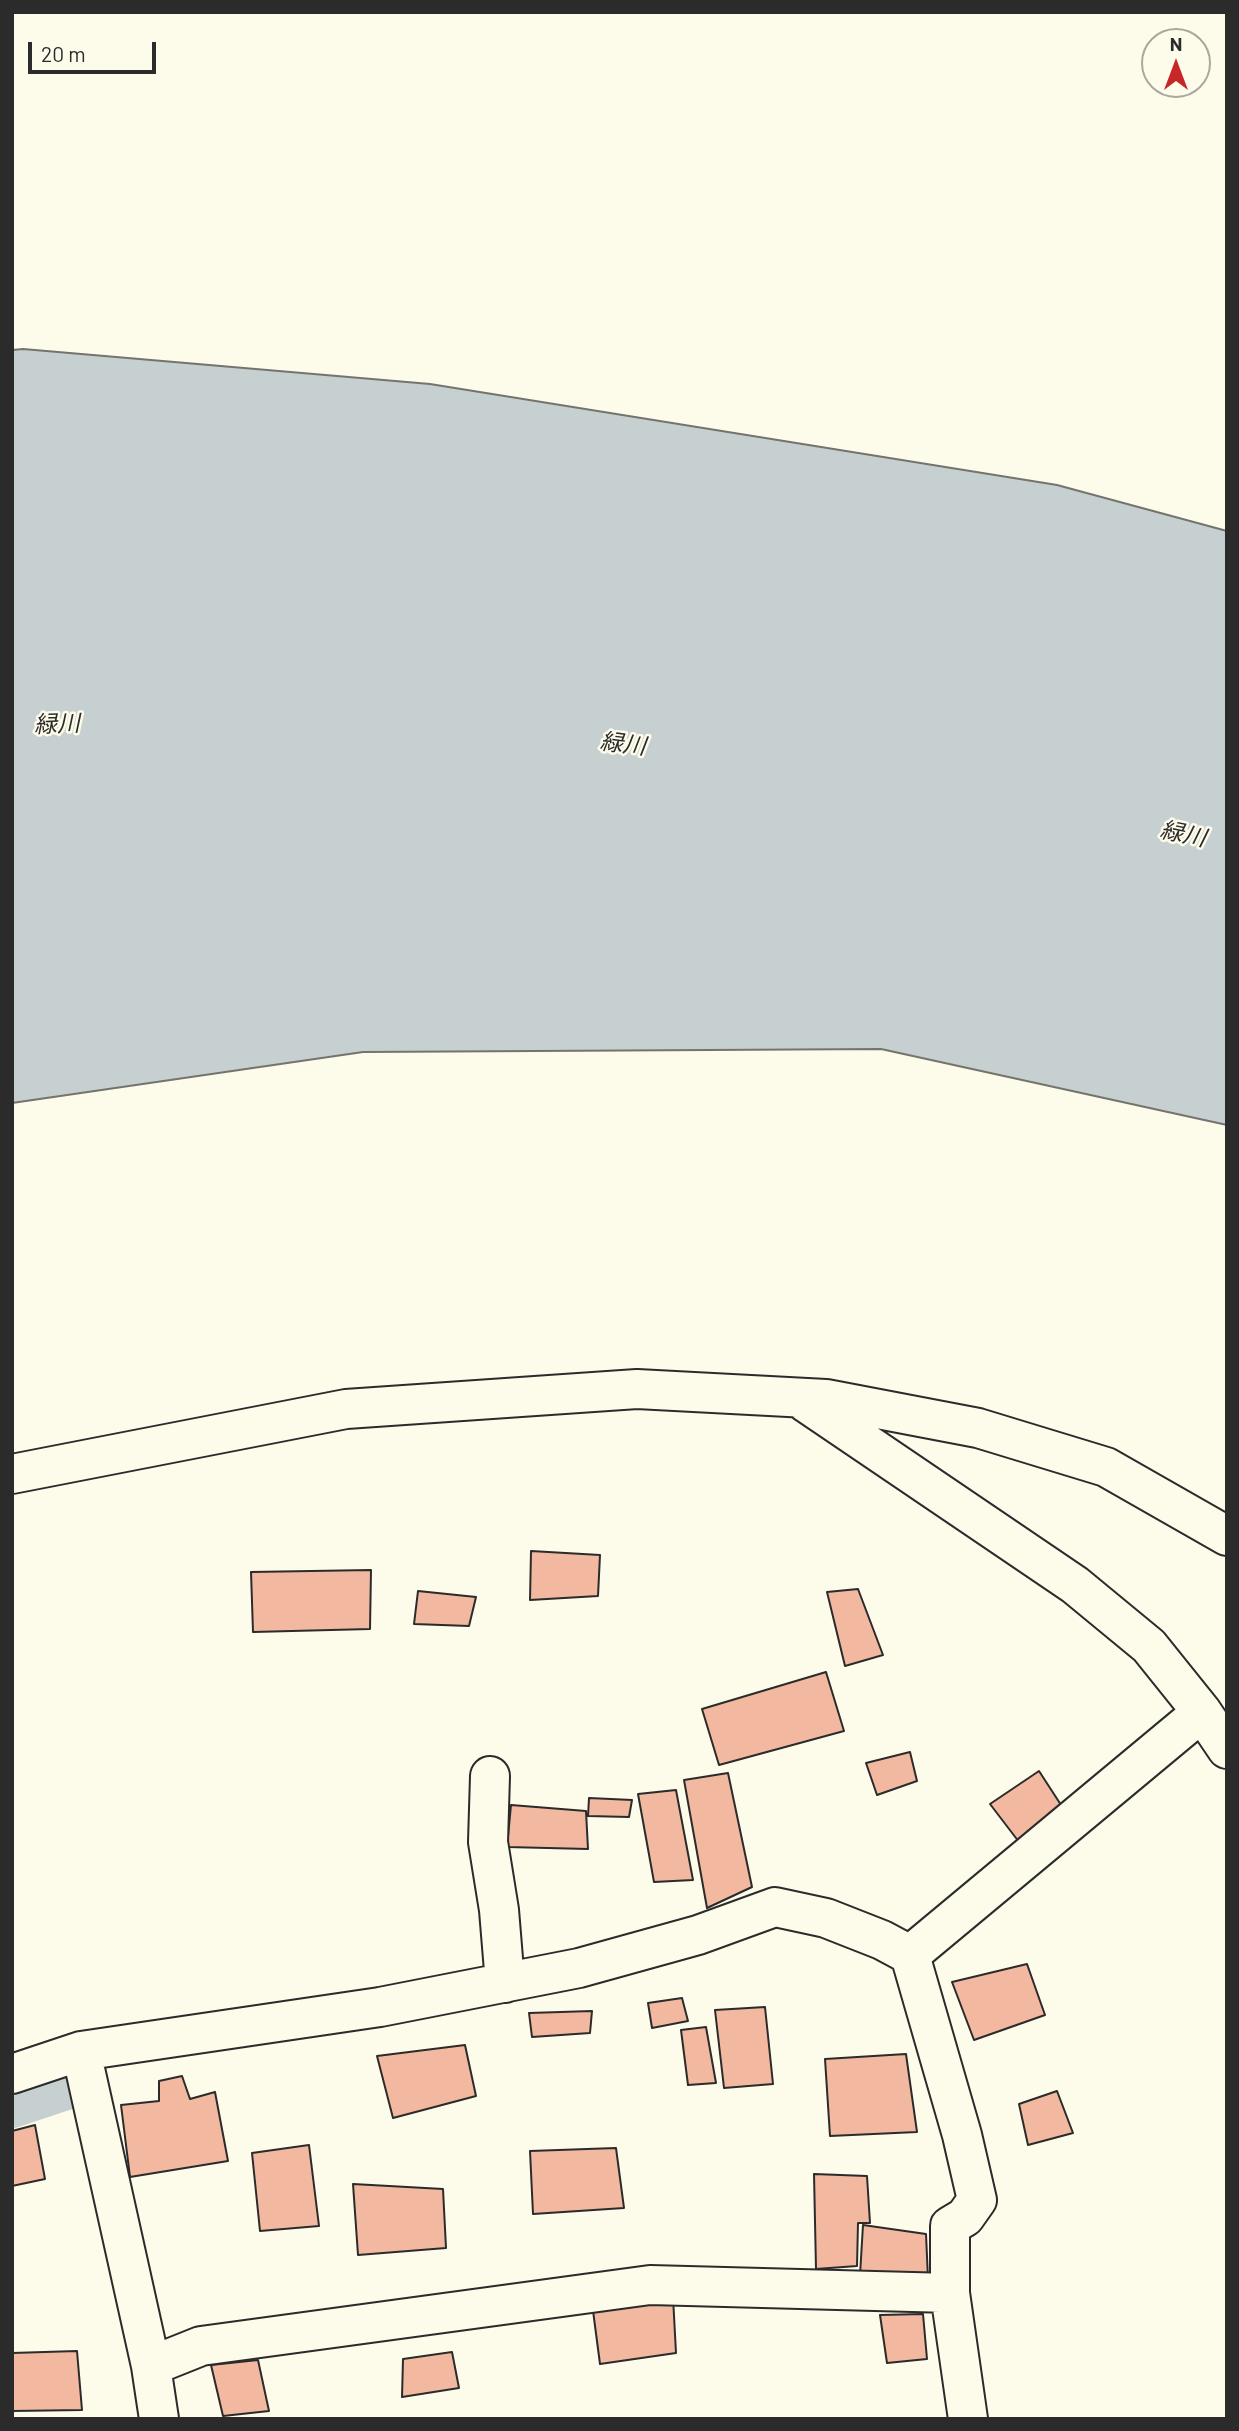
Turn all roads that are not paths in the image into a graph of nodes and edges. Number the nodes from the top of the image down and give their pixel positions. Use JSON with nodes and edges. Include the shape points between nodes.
{"nodes":[{"id":1,"x":799,"y":1398,"type":"junction"},
{"id":2,"x":12,"y":1474,"type":"edge"},
{"id":3,"x":1227,"y":1536,"type":"edge"},
{"id":4,"x":1202,"y":1712,"type":"junction"},
{"id":5,"x":1227,"y":1749,"type":"edge"},
{"id":6,"x":490,"y":1776,"type":"dead end"},
{"id":7,"x":910,"y":1955,"type":"junction"},
{"id":8,"x":505,"y":1983,"type":"junction"},
{"id":9,"x":81,"y":2051,"type":"junction"},
{"id":10,"x":12,"y":2074,"type":"edge"},
{"id":11,"x":950,"y":2293,"type":"junction"},
{"id":12,"x":151,"y":2366,"type":"junction"},
{"id":13,"x":159,"y":2419,"type":"edge"},
{"id":14,"x":968,"y":2419,"type":"edge"}],
"edges":[{"from":1,"to":2,"type":"street","via":[[637,1389],[346,1409]]},
{"from":1,"to":3,"type":"street","via":[[826,1399],[978,1429],[1106,1467]]},
{"from":1,"to":4,"type":"street","via":[[1075,1585],[1149,1646]]},
{"from":4,"to":5,"type":"street"},
{"from":4,"to":7,"type":"street"},
{"from":6,"to":8,"type":"street","via":[[488,1842]]},
{"from":7,"to":8,"type":"street","via":[[826,1917],[775,1907],[698,1935]]},
{"from":7,"to":11,"type":"street","via":[[977,2200],[965,2217],[950,2226]]},
{"from":8,"to":9,"type":"street","via":[[380,2007]]},
{"from":9,"to":10,"type":"street"},
{"from":9,"to":12,"type":"street"},
{"from":11,"to":12,"type":"street","via":[[650,2285],[201,2346]]},
{"from":11,"to":14,"type":"street"},
{"from":12,"to":13,"type":"street"}]}
